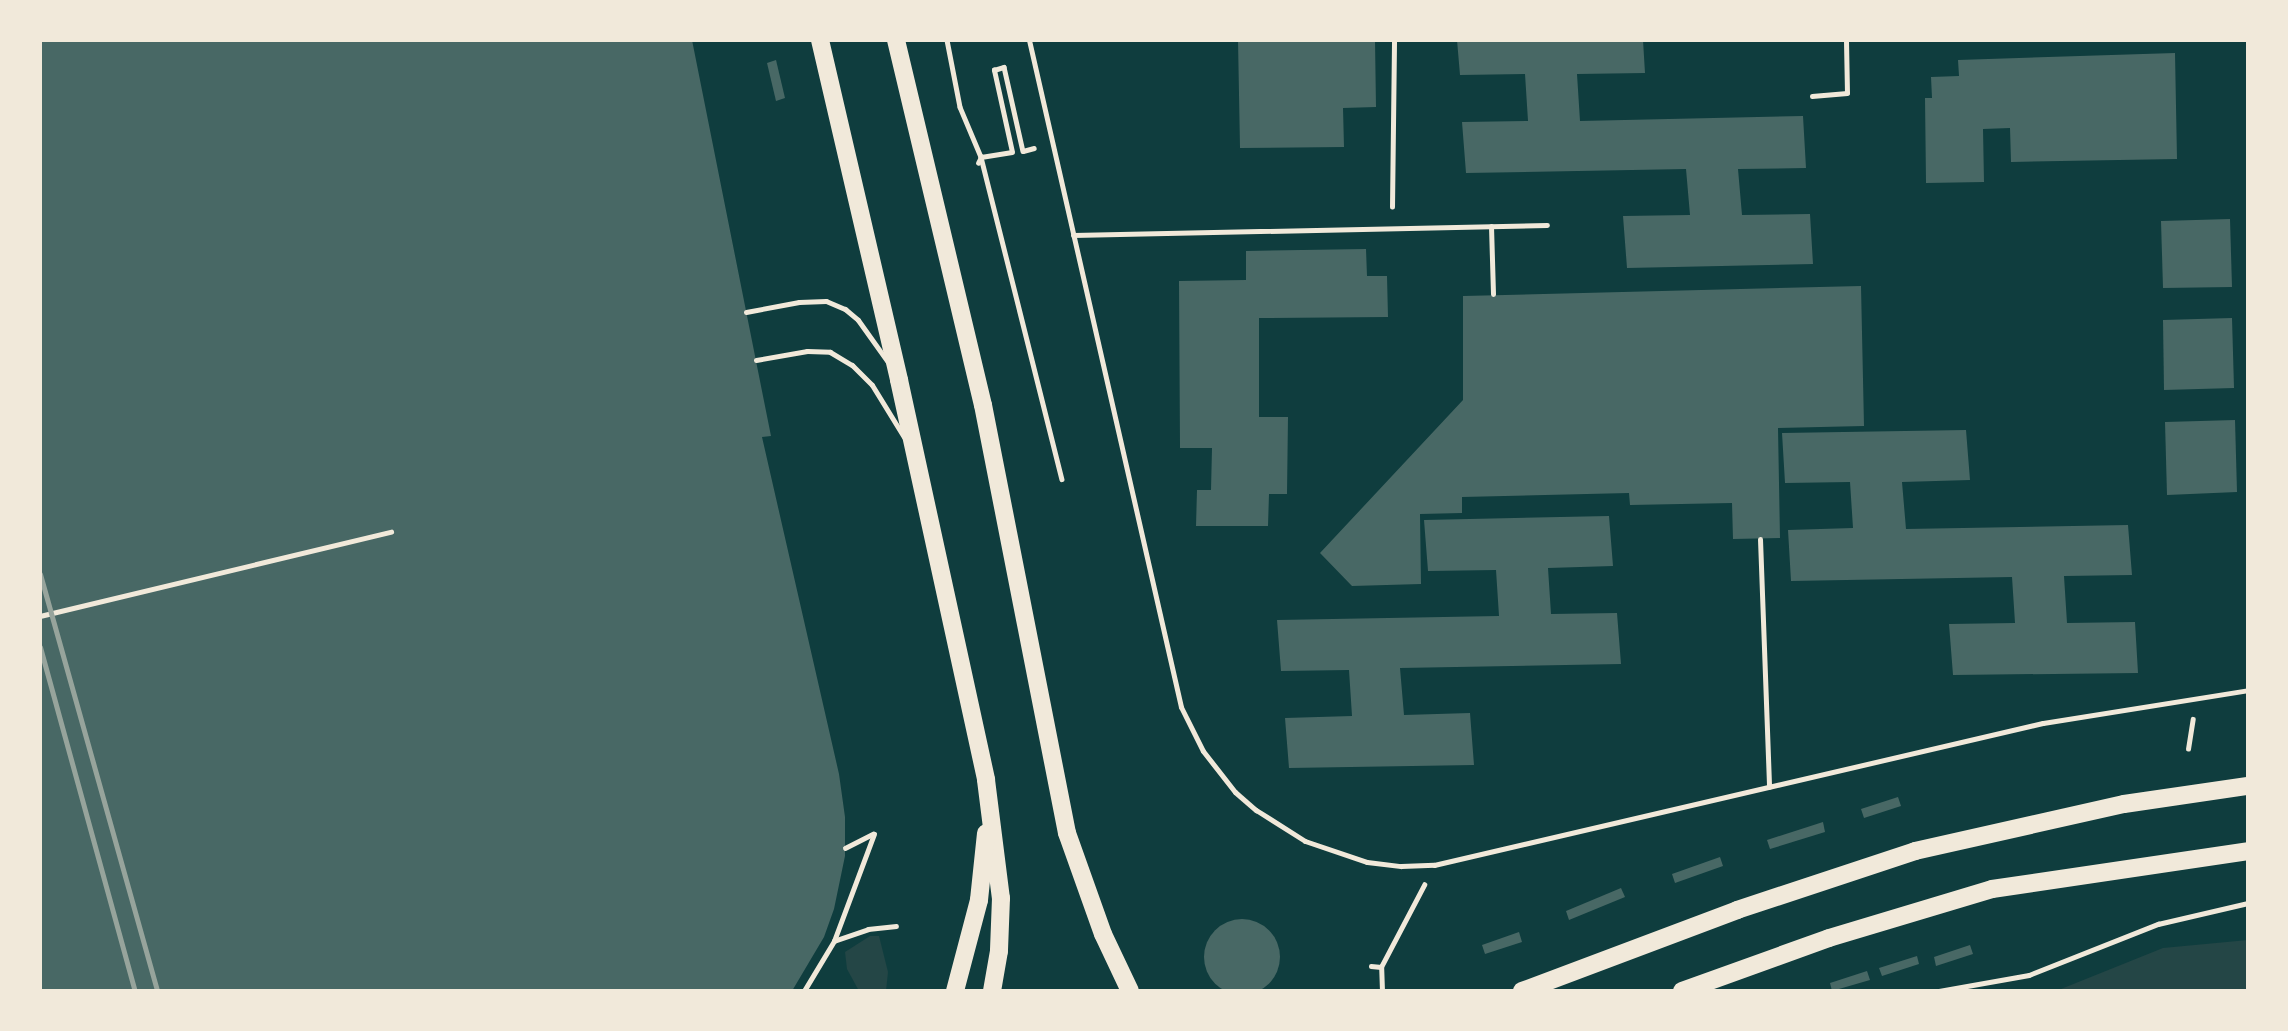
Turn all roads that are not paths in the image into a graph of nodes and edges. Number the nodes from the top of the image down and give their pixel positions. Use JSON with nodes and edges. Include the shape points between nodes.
{"nodes":[{"id":1,"x":820,"y":40,"type":"edge"},
{"id":2,"x":896,"y":40,"type":"edge"},
{"id":3,"x":1029,"y":40,"type":"edge"},
{"id":4,"x":1547,"y":225,"type":"dead end"},
{"id":5,"x":1491,"y":226,"type":"junction"},
{"id":6,"x":1073,"y":234,"type":"junction"},
{"id":7,"x":1493,"y":293,"type":"dead end"},
{"id":8,"x":746,"y":312,"type":"dead end"},
{"id":9,"x":755,"y":360,"type":"dead end"},
{"id":10,"x":899,"y":380,"type":"junction"},
{"id":11,"x":916,"y":458,"type":"junction"},
{"id":12,"x":1759,"y":539,"type":"dead end"},
{"id":13,"x":2248,"y":690,"type":"edge"},
{"id":14,"x":986,"y":780,"type":"junction"},
{"id":15,"x":2248,"y":786,"type":"edge"},
{"id":16,"x":1769,"y":787,"type":"junction"},
{"id":17,"x":2248,"y":851,"type":"edge"},
{"id":18,"x":955,"y":991,"type":"edge"},
{"id":19,"x":992,"y":991,"type":"edge"},
{"id":20,"x":1130,"y":991,"type":"edge"},
{"id":21,"x":1522,"y":991,"type":"edge"},
{"id":22,"x":1682,"y":991,"type":"edge"}],
"edges":[{"from":1,"to":10,"type":"main road"},
{"from":2,"to":20,"type":"main road","via":[[983,405],[1058,794],[1084,884]]},
{"from":3,"to":6,"type":"lane"},
{"from":4,"to":5,"type":"lane"},
{"from":5,"to":6,"type":"lane"},
{"from":5,"to":7,"type":"lane"},
{"from":6,"to":16,"type":"lane","via":[[1181,707],[1203,751],[1235,792],[1256,810],[1305,841],[1367,862],[1434,865]]},
{"from":8,"to":10,"type":"lane","via":[[826,301],[845,309],[873,337]]},
{"from":9,"to":11,"type":"lane","via":[[830,352],[852,365],[872,386]]},
{"from":10,"to":11,"type":"main road"},
{"from":11,"to":14,"type":"main road"},
{"from":12,"to":16,"type":"lane"},
{"from":13,"to":16,"type":"lane","via":[[2043,723]]},
{"from":14,"to":18,"type":"main road","via":[[986,845],[979,900]]},
{"from":14,"to":19,"type":"main road","via":[[1001,898]]},
{"from":15,"to":21,"type":"main road","via":[[2124,804],[1915,851],[1737,910]]},
{"from":17,"to":22,"type":"main road","via":[[1992,889],[1829,937]]}]}
